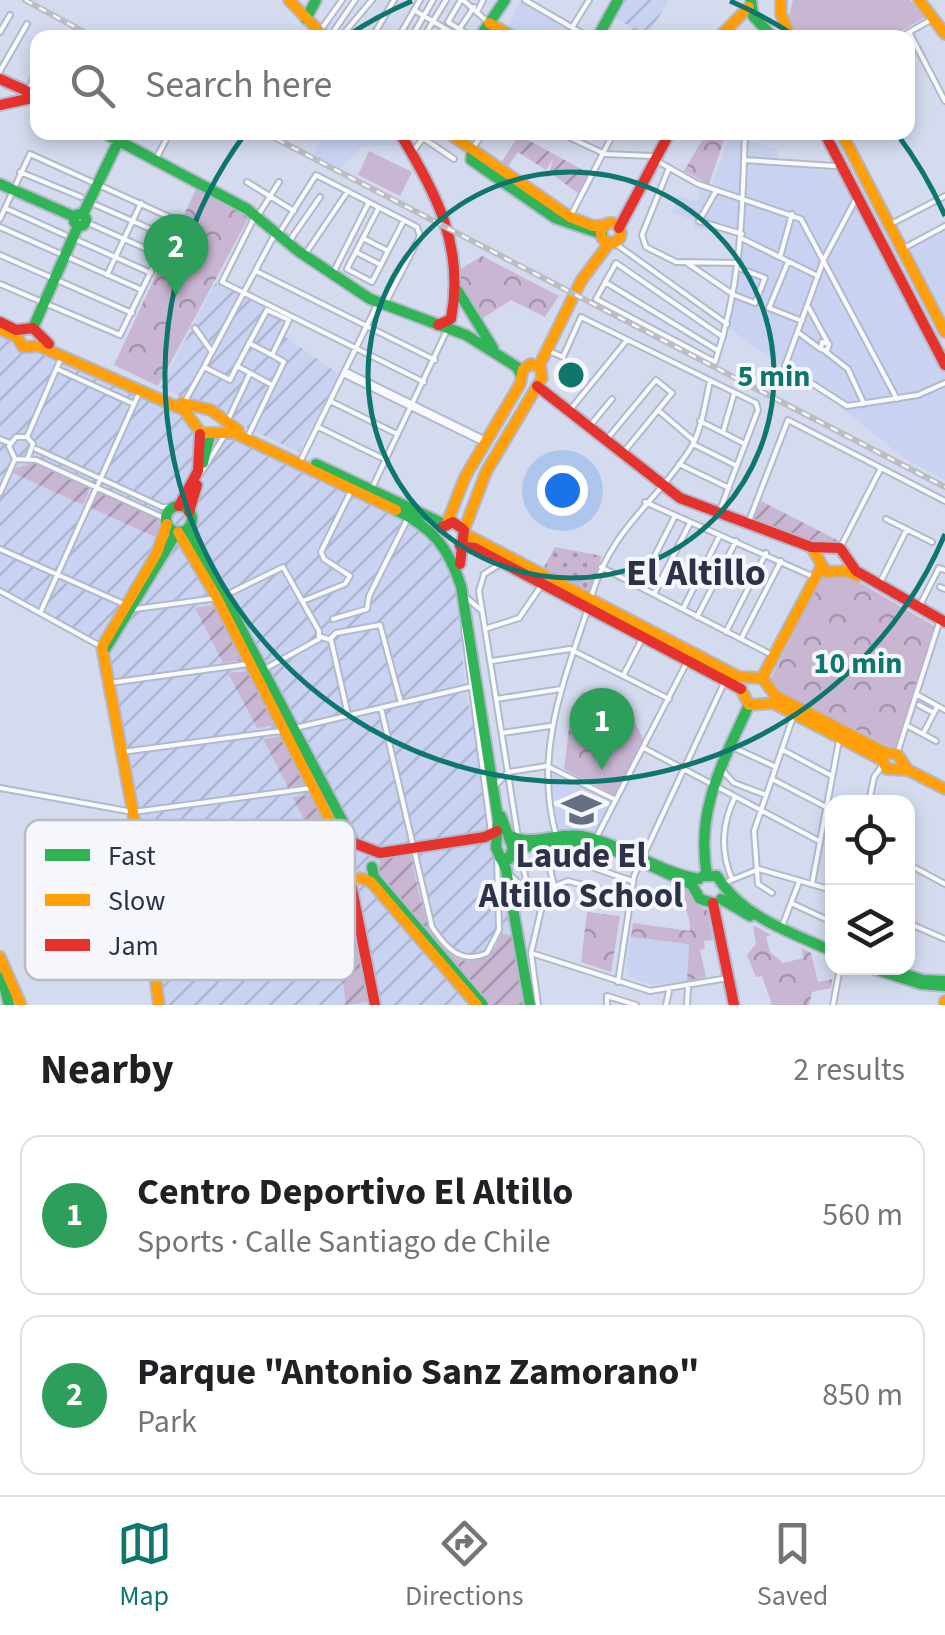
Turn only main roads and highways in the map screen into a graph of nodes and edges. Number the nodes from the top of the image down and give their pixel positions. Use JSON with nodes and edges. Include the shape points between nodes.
{"nodes":[{"id":1,"x":289,"y":0,"type":"edge"},
{"id":2,"x":316,"y":0,"type":"edge"},
{"id":3,"x":506,"y":0,"type":"edge"},
{"id":4,"x":618,"y":0,"type":"edge"},
{"id":5,"x":919,"y":0,"type":"edge"},
{"id":6,"x":750,"y":2,"type":"edge"},
{"id":7,"x":783,"y":5,"type":"edge"},
{"id":8,"x":306,"y":19,"type":"junction"},
{"id":9,"x":759,"y":21,"type":"junction"},
{"id":10,"x":488,"y":23,"type":"junction"},
{"id":11,"x":319,"y":30,"type":"edge"},
{"id":12,"x":482,"y":30,"type":"edge"},
{"id":13,"x":501,"y":30,"type":"edge"},
{"id":14,"x":599,"y":30,"type":"edge"},
{"id":15,"x":727,"y":30,"type":"edge"},
{"id":16,"x":731,"y":30,"type":"edge"},
{"id":17,"x":767,"y":30,"type":"edge"},
{"id":18,"x":789,"y":30,"type":"edge"},
{"id":19,"x":945,"y":34,"type":"edge"},
{"id":20,"x":0,"y":79,"type":"edge"},
{"id":21,"x":30,"y":92,"type":"edge"},
{"id":22,"x":30,"y":95,"type":"edge"},
{"id":23,"x":0,"y":105,"type":"edge"},
{"id":24,"x":119,"y":140,"type":"edge"},
{"id":25,"x":123,"y":140,"type":"edge"},
{"id":26,"x":405,"y":140,"type":"edge"},
{"id":27,"x":461,"y":140,"type":"edge"},
{"id":28,"x":663,"y":140,"type":"edge"},
{"id":29,"x":828,"y":140,"type":"edge"},
{"id":30,"x":845,"y":140,"type":"edge"},
{"id":31,"x":472,"y":150,"type":"junction"},
{"id":32,"x":855,"y":160,"type":"junction"},
{"id":33,"x":839,"y":165,"type":"junction"},
{"id":34,"x":0,"y":184,"type":"edge"},
{"id":35,"x":860,"y":201,"type":"junction"},
{"id":36,"x":81,"y":220,"type":"junction"},
{"id":37,"x":612,"y":235,"type":"junction"},
{"id":38,"x":903,"y":253,"type":"junction"},
{"id":39,"x":891,"y":261,"type":"junction"},
{"id":40,"x":457,"y":290,"type":"junction"},
{"id":41,"x":472,"y":317,"type":"junction"},
{"id":42,"x":0,"y":326,"type":"edge"},
{"id":43,"x":450,"y":326,"type":"junction"},
{"id":44,"x":945,"y":332,"type":"edge"},
{"id":45,"x":28,"y":336,"type":"junction"},
{"id":46,"x":496,"y":352,"type":"junction"},
{"id":47,"x":945,"y":365,"type":"edge"},
{"id":48,"x":527,"y":368,"type":"junction"},
{"id":49,"x":538,"y":384,"type":"junction"},
{"id":50,"x":513,"y":392,"type":"junction"},
{"id":51,"x":526,"y":400,"type":"junction"},
{"id":52,"x":204,"y":410,"type":"junction"},
{"id":53,"x":222,"y":416,"type":"junction"},
{"id":54,"x":196,"y":425,"type":"junction"},
{"id":55,"x":234,"y":430,"type":"junction"},
{"id":56,"x":212,"y":433,"type":"junction"},
{"id":57,"x":473,"y":462,"type":"junction"},
{"id":58,"x":486,"y":472,"type":"junction"},
{"id":59,"x":180,"y":508,"type":"junction"},
{"id":60,"x":167,"y":522,"type":"junction"},
{"id":61,"x":446,"y":524,"type":"junction"},
{"id":62,"x":181,"y":530,"type":"junction"},
{"id":63,"x":464,"y":532,"type":"junction"},
{"id":64,"x":438,"y":536,"type":"junction"},
{"id":65,"x":461,"y":546,"type":"junction"},
{"id":66,"x":444,"y":547,"type":"junction"},
{"id":67,"x":822,"y":558,"type":"junction"},
{"id":68,"x":844,"y":566,"type":"junction"},
{"id":69,"x":589,"y":604,"type":"junction"},
{"id":70,"x":128,"y":605,"type":"junction"},
{"id":71,"x":943,"y":624,"type":"edge"},
{"id":72,"x":105,"y":664,"type":"junction"},
{"id":73,"x":762,"y":678,"type":"junction"},
{"id":74,"x":744,"y":684,"type":"junction"},
{"id":75,"x":768,"y":697,"type":"junction"},
{"id":76,"x":749,"y":704,"type":"junction"},
{"id":77,"x":288,"y":730,"type":"junction"},
{"id":78,"x":893,"y":762,"type":"junction"},
{"id":79,"x":945,"y":789,"type":"edge"},
{"id":80,"x":134,"y":820,"type":"edge"},
{"id":81,"x":335,"y":820,"type":"edge"},
{"id":82,"x":336,"y":820,"type":"edge"},
{"id":83,"x":504,"y":843,"type":"junction"},
{"id":84,"x":355,"y":848,"type":"edge"},
{"id":85,"x":374,"y":857,"type":"junction"},
{"id":86,"x":641,"y":861,"type":"junction"},
{"id":87,"x":355,"y":879,"type":"edge"},
{"id":88,"x":355,"y":880,"type":"edge"},
{"id":89,"x":701,"y":881,"type":"junction"},
{"id":90,"x":723,"y":891,"type":"junction"},
{"id":91,"x":355,"y":909,"type":"edge"},
{"id":92,"x":825,"y":950,"type":"edge"},
{"id":93,"x":825,"y":950,"type":"edge"},
{"id":94,"x":0,"y":956,"type":"edge"},
{"id":95,"x":0,"y":969,"type":"edge"},
{"id":96,"x":893,"y":975,"type":"edge"},
{"id":97,"x":906,"y":975,"type":"edge"},
{"id":98,"x":156,"y":980,"type":"edge"},
{"id":99,"x":945,"y":984,"type":"edge"},
{"id":100,"x":0,"y":996,"type":"edge"},
{"id":101,"x":6,"y":1005,"type":"edge"},
{"id":102,"x":20,"y":1005,"type":"edge"},
{"id":103,"x":159,"y":1005,"type":"edge"},
{"id":104,"x":374,"y":1005,"type":"edge"},
{"id":105,"x":480,"y":1005,"type":"edge"},
{"id":106,"x":534,"y":1005,"type":"edge"},
{"id":107,"x":734,"y":1005,"type":"edge"}],
"edges":[{"from":1,"to":8,"type":"main road"},
{"from":2,"to":8,"type":"main road"},
{"from":3,"to":10,"type":"main road"},
{"from":4,"to":14,"type":"main road"},
{"from":5,"to":19,"type":"main road"},
{"from":6,"to":9,"type":"main road"},
{"from":6,"to":15,"type":"main road"},
{"from":7,"to":9,"type":"main road"},
{"from":7,"to":18,"type":"main road"},
{"from":8,"to":11,"type":"main road"},
{"from":9,"to":16,"type":"main road"},
{"from":9,"to":17,"type":"main road"},
{"from":10,"to":12,"type":"main road"},
{"from":10,"to":13,"type":"main road"},
{"from":20,"to":21,"type":"main road"},
{"from":22,"to":23,"type":"main road"},
{"from":24,"to":36,"type":"main road"},
{"from":25,"to":43,"type":"main road","via":[[256,216],[356,290]]},
{"from":26,"to":40,"type":"main road","via":[[448,224]]},
{"from":27,"to":31,"type":"main road"},
{"from":28,"to":37,"type":"main road"},
{"from":29,"to":33,"type":"main road"},
{"from":30,"to":32,"type":"main road"},
{"from":31,"to":37,"type":"main road","via":[[570,217]]},
{"from":31,"to":37,"type":"main road","via":[[472,160],[556,218]]},
{"from":32,"to":33,"type":"main road"},
{"from":32,"to":35,"type":"main road"},
{"from":33,"to":35,"type":"main road"},
{"from":34,"to":36,"type":"main road"},
{"from":35,"to":38,"type":"main road","via":[[889,225]]},
{"from":35,"to":39,"type":"main road"},
{"from":36,"to":45,"type":"main road"},
{"from":37,"to":48,"type":"main road"},
{"from":37,"to":48,"type":"main road","via":[[580,281],[547,350]]},
{"from":38,"to":39,"type":"main road","via":[[899,264]]},
{"from":38,"to":44,"type":"main road"},
{"from":39,"to":47,"type":"main road"},
{"from":40,"to":41,"type":"main road"},
{"from":40,"to":43,"type":"main road"},
{"from":41,"to":43,"type":"main road","via":[[462,311]]},
{"from":41,"to":43,"type":"main road","via":[[470,330]]},
{"from":41,"to":46,"type":"main road"},
{"from":42,"to":45,"type":"main road"},
{"from":43,"to":46,"type":"main road"},
{"from":45,"to":52,"type":"main road"},
{"from":45,"to":54,"type":"main road","via":[[184,410]]},
{"from":46,"to":48,"type":"main road"},
{"from":48,"to":49,"type":"main road"},
{"from":48,"to":49,"type":"main road"},
{"from":48,"to":50,"type":"main road"},
{"from":49,"to":51,"type":"main road"},
{"from":49,"to":67,"type":"main road","via":[[662,486],[718,515],[811,547]]},
{"from":50,"to":51,"type":"main road"},
{"from":50,"to":57,"type":"main road"},
{"from":51,"to":58,"type":"main road"},
{"from":52,"to":53,"type":"main road"},
{"from":52,"to":54,"type":"main road"},
{"from":53,"to":55,"type":"main road"},
{"from":53,"to":56,"type":"main road"},
{"from":54,"to":56,"type":"main road"},
{"from":54,"to":59,"type":"main road","via":[[202,440],[198,471]]},
{"from":55,"to":56,"type":"main road"},
{"from":55,"to":61,"type":"main road"},
{"from":55,"to":64,"type":"main road"},
{"from":56,"to":59,"type":"main road","via":[[201,473]]},
{"from":57,"to":58,"type":"main road","via":[[475,472]]},
{"from":57,"to":61,"type":"main road"},
{"from":58,"to":63,"type":"main road"},
{"from":59,"to":60,"type":"main road"},
{"from":59,"to":62,"type":"main road"},
{"from":60,"to":62,"type":"main road"},
{"from":60,"to":70,"type":"main road","via":[[158,554]]},
{"from":61,"to":63,"type":"main road"},
{"from":61,"to":64,"type":"main road"},
{"from":62,"to":70,"type":"main road"},
{"from":62,"to":77,"type":"main road"},
{"from":63,"to":65,"type":"main road"},
{"from":63,"to":69,"type":"main road"},
{"from":64,"to":66,"type":"main road"},
{"from":65,"to":66,"type":"main road"},
{"from":65,"to":69,"type":"main road"},
{"from":65,"to":83,"type":"main road"},
{"from":66,"to":83,"type":"main road","via":[[456,565],[493,811]]},
{"from":67,"to":68,"type":"main road","via":[[831,574]]},
{"from":67,"to":68,"type":"main road","via":[[840,548]]},
{"from":67,"to":73,"type":"main road"},
{"from":68,"to":71,"type":"main road"},
{"from":68,"to":71,"type":"main road"},
{"from":69,"to":74,"type":"main road"},
{"from":69,"to":74,"type":"main road"},
{"from":70,"to":72,"type":"main road","via":[[107,643]]},
{"from":70,"to":72,"type":"main road","via":[[102,647]]},
{"from":72,"to":80,"type":"main road"},
{"from":73,"to":74,"type":"main road"},
{"from":73,"to":75,"type":"main road"},
{"from":74,"to":76,"type":"main road"},
{"from":75,"to":76,"type":"main road"},
{"from":75,"to":78,"type":"main road"},
{"from":75,"to":78,"type":"main road"},
{"from":76,"to":89,"type":"main road","via":[[699,834]]},
{"from":77,"to":81,"type":"main road"},
{"from":77,"to":82,"type":"main road"},
{"from":78,"to":79,"type":"main road"},
{"from":83,"to":85,"type":"main road","via":[[414,846]]},
{"from":83,"to":86,"type":"main road","via":[[585,842]]},
{"from":83,"to":86,"type":"main road","via":[[556,835],[595,840]]},
{"from":83,"to":106,"type":"main road"},
{"from":83,"to":106,"type":"main road"},
{"from":84,"to":85,"type":"main road"},
{"from":85,"to":87,"type":"main road"},
{"from":85,"to":105,"type":"main road","via":[[374,878]]},
{"from":86,"to":89,"type":"main road"},
{"from":88,"to":105,"type":"main road","via":[[371,882]]},
{"from":89,"to":90,"type":"main road"},
{"from":89,"to":90,"type":"main road","via":[[700,899]]},
{"from":90,"to":92,"type":"main road"},
{"from":90,"to":93,"type":"main road"},
{"from":90,"to":107,"type":"main road"},
{"from":91,"to":104,"type":"main road"},
{"from":94,"to":102,"type":"main road"},
{"from":95,"to":101,"type":"main road"},
{"from":96,"to":99,"type":"main road"},
{"from":97,"to":99,"type":"main road"},
{"from":98,"to":103,"type":"main road"},
{"from":100,"to":101,"type":"main road"}]}
